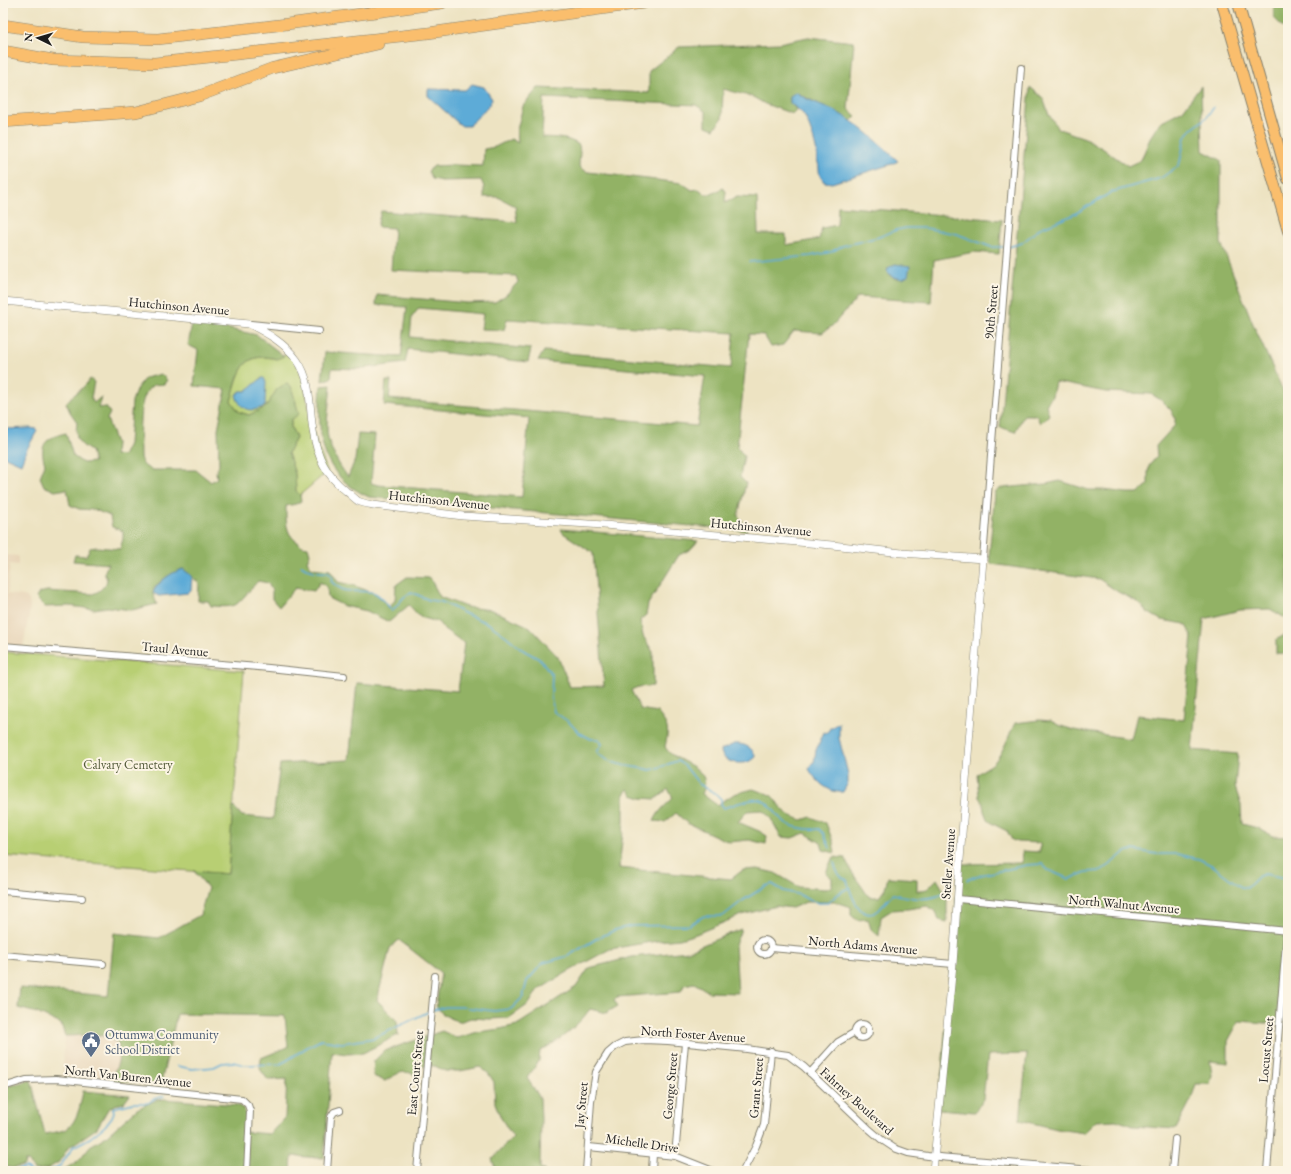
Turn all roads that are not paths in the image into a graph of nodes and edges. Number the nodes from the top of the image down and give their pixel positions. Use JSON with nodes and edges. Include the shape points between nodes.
{"nodes":[{"id":1,"x":442,"y":3,"type":"edge"},
{"id":2,"x":644,"y":3,"type":"edge"},
{"id":3,"x":1222,"y":3,"type":"edge"},
{"id":4,"x":1238,"y":3,"type":"edge"},
{"id":5,"x":3,"y":25,"type":"edge"},
{"id":6,"x":428,"y":33,"type":"junction"},
{"id":7,"x":3,"y":51,"type":"edge"},
{"id":8,"x":1021,"y":68,"type":"dead end"},
{"id":9,"x":3,"y":122,"type":"edge"},
{"id":10,"x":1288,"y":179,"type":"edge"},
{"id":11,"x":1288,"y":231,"type":"edge"},
{"id":12,"x":3,"y":302,"type":"edge"},
{"id":13,"x":249,"y":324,"type":"junction"},
{"id":14,"x":319,"y":331,"type":"dead end"},
{"id":15,"x":983,"y":559,"type":"junction"},
{"id":16,"x":3,"y":646,"type":"edge"},
{"id":17,"x":344,"y":676,"type":"dead end"},
{"id":18,"x":3,"y":891,"type":"edge"},
{"id":19,"x":82,"y":898,"type":"dead end"},
{"id":20,"x":958,"y":899,"type":"junction"},
{"id":21,"x":1288,"y":931,"type":"edge"},
{"id":22,"x":771,"y":948,"type":"dead end"},
{"id":23,"x":3,"y":955,"type":"edge"},
{"id":24,"x":103,"y":964,"type":"dead end"},
{"id":25,"x":953,"y":964,"type":"junction"},
{"id":26,"x":435,"y":976,"type":"dead end"},
{"id":27,"x":855,"y":1032,"type":"dead end"},
{"id":28,"x":685,"y":1043,"type":"junction"},
{"id":29,"x":615,"y":1047,"type":"joint"},
{"id":30,"x":771,"y":1051,"type":"junction"},
{"id":31,"x":810,"y":1073,"type":"junction"},
{"id":32,"x":3,"y":1088,"type":"edge"},
{"id":33,"x":340,"y":1110,"type":"dead end"},
{"id":34,"x":1175,"y":1139,"type":"dead end"},
{"id":35,"x":589,"y":1147,"type":"junction"},
{"id":36,"x":653,"y":1154,"type":"junction"},
{"id":37,"x":675,"y":1156,"type":"junction"},
{"id":38,"x":934,"y":1156,"type":"junction"},
{"id":39,"x":1075,"y":1170,"type":"edge"},
{"id":40,"x":247,"y":1171,"type":"edge"},
{"id":41,"x":326,"y":1171,"type":"edge"},
{"id":42,"x":417,"y":1171,"type":"edge"},
{"id":43,"x":586,"y":1171,"type":"edge"},
{"id":44,"x":652,"y":1171,"type":"edge"},
{"id":45,"x":713,"y":1171,"type":"edge"},
{"id":46,"x":743,"y":1171,"type":"edge"},
{"id":47,"x":933,"y":1171,"type":"edge"},
{"id":48,"x":1103,"y":1171,"type":"edge"},
{"id":49,"x":1172,"y":1171,"type":"edge"},
{"id":50,"x":1267,"y":1171,"type":"edge"}],
"edges":[{"from":1,"to":5,"type":"highway","via":[[158,39],[82,37]]},
{"from":2,"to":6,"type":"highway"},
{"from":3,"to":11,"type":"highway"},
{"from":4,"to":10,"type":"highway"},
{"from":6,"to":7,"type":"highway","via":[[155,63],[53,60]]},
{"from":6,"to":9,"type":"highway","via":[[273,68],[199,96],[136,112]]},
{"from":8,"to":15,"type":"street","name":"90th Street"},
{"from":12,"to":13,"type":"street","name":"Hutchinson Avenue"},
{"from":13,"to":14,"type":"street"},
{"from":13,"to":15,"type":"street","name":"Hutchinson Avenue","via":[[268,334],[297,360],[308,388],[313,432],[320,458],[336,484],[358,501],[463,516],[611,526]]},
{"from":15,"to":20,"type":"street","name":"Steller Avenue"},
{"from":16,"to":17,"type":"street","name":"Traul Avenue"},
{"from":18,"to":19,"type":"street"},
{"from":20,"to":21,"type":"street","name":"North Walnut Avenue"},
{"from":20,"to":25,"type":"street","name":"Steller Avenue"},
{"from":21,"to":50,"type":"street","name":"Locust Street"},
{"from":22,"to":25,"type":"street","name":"North Adams Avenue"},
{"from":23,"to":24,"type":"street"},
{"from":25,"to":38,"type":"street","name":"Steller Avenue"},
{"from":26,"to":42,"type":"street","name":"East Court Street"},
{"from":27,"to":31,"type":"street","via":[[838,1042]]},
{"from":28,"to":29,"type":"street","name":"North Foster Avenue","via":[[644,1040],[625,1042]]},
{"from":28,"to":30,"type":"street","name":"North Foster Avenue"},
{"from":28,"to":37,"type":"street","name":"George Street"},
{"from":29,"to":35,"type":"street","name":"Jay Street","via":[[608,1053],[594,1077]]},
{"from":30,"to":31,"type":"street","name":"Fahrney Boulevard","via":[[788,1055]]},
{"from":30,"to":46,"type":"street","name":"Grant Street","via":[[764,1125]]},
{"from":31,"to":38,"type":"street","name":"Fahrney Boulevard","via":[[868,1128],[894,1148],[908,1153]]},
{"from":32,"to":40,"type":"street","name":"North Van Buren Avenue","via":[[26,1080],[56,1079],[242,1099],[248,1105],[251,1116]]},
{"from":33,"to":41,"type":"street","via":[[331,1116]]},
{"from":34,"to":49,"type":"street"},
{"from":35,"to":36,"type":"street","name":"Michelle Drive"},
{"from":35,"to":43,"type":"street","name":"Jay Street"},
{"from":36,"to":37,"type":"street","name":"Michelle Drive"},
{"from":36,"to":44,"type":"street"},
{"from":37,"to":45,"type":"street","name":"Michelle Drive"},
{"from":38,"to":39,"type":"street"},
{"from":38,"to":47,"type":"street","name":"Steller Avenue"},
{"from":39,"to":48,"type":"street"}]}
